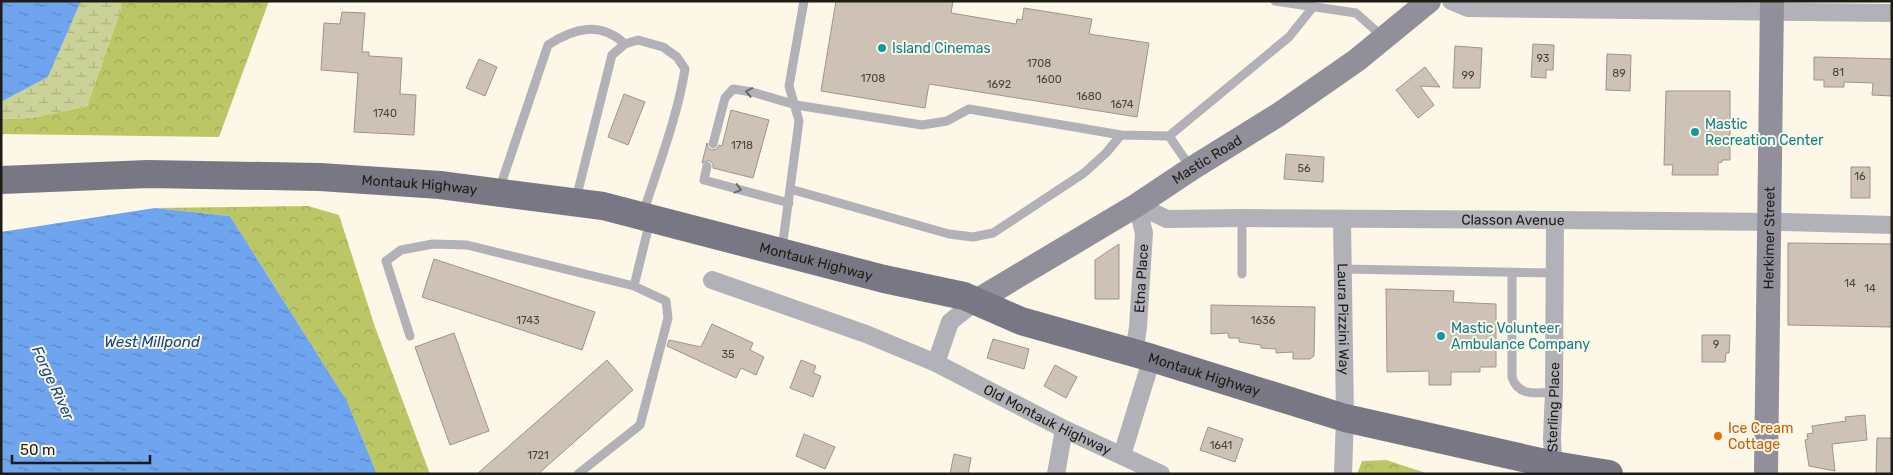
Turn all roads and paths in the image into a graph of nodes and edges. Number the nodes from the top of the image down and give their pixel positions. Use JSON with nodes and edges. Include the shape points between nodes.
{"nodes":[{"id":1,"x":804,"y":1,"type":"edge"},
{"id":2,"x":1275,"y":1,"type":"edge"},
{"id":3,"x":1429,"y":1,"type":"edge"},
{"id":4,"x":1451,"y":1,"type":"edge"},
{"id":5,"x":1771,"y":6,"type":"edge"},
{"id":6,"x":1313,"y":7,"type":"junction"},
{"id":7,"x":1892,"y":12,"type":"edge"},
{"id":8,"x":1385,"y":39,"type":"junction"},
{"id":9,"x":625,"y":44,"type":"junction"},
{"id":10,"x":796,"y":106,"type":"junction"},
{"id":11,"x":1121,"y":135,"type":"junction"},
{"id":12,"x":1169,"y":136,"type":"junction"},
{"id":13,"x":713,"y":144,"type":"dead end"},
{"id":14,"x":707,"y":166,"type":"dead end"},
{"id":15,"x":1191,"y":169,"type":"junction"},
{"id":16,"x":1,"y":180,"type":"edge"},
{"id":17,"x":790,"y":189,"type":"junction"},
{"id":18,"x":498,"y":192,"type":"junction"},
{"id":19,"x":575,"y":202,"type":"junction"},
{"id":20,"x":789,"y":203,"type":"junction"},
{"id":21,"x":1137,"y":205,"type":"junction"},
{"id":22,"x":646,"y":217,"type":"junction"},
{"id":23,"x":1242,"y":218,"type":"junction"},
{"id":24,"x":1342,"y":220,"type":"junction"},
{"id":25,"x":1555,"y":220,"type":"junction"},
{"id":26,"x":1768,"y":222,"type":"junction"},
{"id":27,"x":1892,"y":225,"type":"edge"},
{"id":28,"x":782,"y":252,"type":"junction"},
{"id":29,"x":1343,"y":269,"type":"junction"},
{"id":30,"x":1512,"y":273,"type":"junction"},
{"id":31,"x":1555,"y":273,"type":"junction"},
{"id":32,"x":1242,"y":274,"type":"dead end"},
{"id":33,"x":712,"y":280,"type":"dead end"},
{"id":34,"x":634,"y":286,"type":"junction"},
{"id":35,"x":976,"y":301,"type":"junction"},
{"id":36,"x":410,"y":336,"type":"dead end"},
{"id":37,"x":1143,"y":355,"type":"junction"},
{"id":38,"x":936,"y":363,"type":"junction"},
{"id":39,"x":1554,"y":392,"type":"junction"},
{"id":40,"x":1345,"y":418,"type":"junction"},
{"id":41,"x":1064,"y":429,"type":"junction"},
{"id":42,"x":1122,"y":455,"type":"junction"},
{"id":43,"x":1554,"y":470,"type":"edge"},
{"id":44,"x":578,"y":474,"type":"edge"},
{"id":45,"x":1056,"y":474,"type":"edge"},
{"id":46,"x":1162,"y":474,"type":"edge"},
{"id":47,"x":1343,"y":474,"type":"edge"},
{"id":48,"x":1609,"y":474,"type":"edge"},
{"id":49,"x":1766,"y":474,"type":"edge"}],
"edges":[{"from":1,"to":10,"type":"lane","via":[[789,86]]},
{"from":2,"to":6,"type":"lane"},
{"from":3,"to":8,"type":"main road","name":"Mastic Road"},
{"from":4,"to":5,"type":"street","via":[[1468,8]]},
{"from":5,"to":7,"type":"street"},
{"from":5,"to":26,"type":"main road","name":"Herkimer Street"},
{"from":6,"to":8,"type":"lane","via":[[1356,13]]},
{"from":6,"to":12,"type":"lane","via":[[1288,37]]},
{"from":8,"to":15,"type":"main road","name":"Mastic Road","via":[[1294,104]]},
{"from":9,"to":18,"type":"lane","via":[[603,31],[579,29],[548,45]]},
{"from":9,"to":19,"type":"lane","via":[[612,55]]},
{"from":9,"to":22,"type":"lane","via":[[638,40],[663,47],[677,57],[685,69]]},
{"from":10,"to":11,"type":"lane","via":[[922,125],[947,121],[969,109]]},
{"from":10,"to":13,"type":"lane","one_way":true,"via":[[733,89],[725,98]]},
{"from":10,"to":17,"type":"lane","via":[[799,121]]},
{"from":11,"to":12,"type":"lane"},
{"from":11,"to":17,"type":"lane","via":[[1106,153],[1069,184],[993,232],[973,237],[949,234]]},
{"from":12,"to":15,"type":"lane"},
{"from":14,"to":20,"type":"lane","one_way":true,"via":[[704,180]]},
{"from":15,"to":21,"type":"main road","name":"Mastic Road"},
{"from":16,"to":18,"type":"main road","name":"Montauk Highway","via":[[148,174],[230,175],[431,184]]},
{"from":17,"to":20,"type":"lane"},
{"from":18,"to":19,"type":"main road","name":"Montauk Highway"},
{"from":19,"to":22,"type":"main road","name":"Montauk Highway"},
{"from":20,"to":28,"type":"lane"},
{"from":21,"to":23,"type":"street","name":"Classon Avenue","via":[[1167,219]]},
{"from":21,"to":35,"type":"main road","name":"Mastic Road"},
{"from":21,"to":37,"type":"street","name":"Etna Place","via":[[1144,233],[1138,327]]},
{"from":22,"to":28,"type":"main road","name":"Montauk Highway"},
{"from":22,"to":34,"type":"lane"},
{"from":23,"to":24,"type":"street","name":"Classon Avenue"},
{"from":23,"to":32,"type":"lane"},
{"from":24,"to":25,"type":"street","name":"Classon Avenue"},
{"from":24,"to":29,"type":"street","name":"Laura Pizzini Way"},
{"from":25,"to":26,"type":"street","name":"Classon Avenue"},
{"from":25,"to":31,"type":"street","name":"Sterling Place"},
{"from":26,"to":27,"type":"street","name":"Classon Avenue"},
{"from":26,"to":49,"type":"main road","name":"Herkimer Street"},
{"from":28,"to":35,"type":"main road","name":"Montauk Highway"},
{"from":29,"to":30,"type":"lane"},
{"from":29,"to":40,"type":"street","name":"Laura Pizzini Way"},
{"from":30,"to":31,"type":"lane"},
{"from":30,"to":39,"type":"lane","via":[[1512,377],[1515,386],[1523,392]]},
{"from":31,"to":39,"type":"street","name":"Sterling Place"},
{"from":33,"to":38,"type":"street","name":"Old Montauk Highway","via":[[866,334]]},
{"from":34,"to":36,"type":"lane","via":[[467,245],[433,244],[401,250],[386,261]]},
{"from":34,"to":44,"type":"lane","via":[[666,301],[668,318],[640,425]]},
{"from":35,"to":37,"type":"main road","name":"Montauk Highway","via":[[1021,321]]},
{"from":35,"to":38,"type":"street","via":[[950,322]]},
{"from":37,"to":40,"type":"main road","name":"Montauk Highway"},
{"from":37,"to":42,"type":"street","name":"Etna Place"},
{"from":38,"to":41,"type":"street","name":"Old Montauk Highway"},
{"from":39,"to":43,"type":"street","name":"Sterling Place"},
{"from":40,"to":43,"type":"main road","name":"Montauk Highway"},
{"from":40,"to":47,"type":"street","name":"Laura Pizzini Way"},
{"from":41,"to":42,"type":"street","name":"Old Montauk Highway"},
{"from":41,"to":45,"type":"street"},
{"from":42,"to":46,"type":"street","name":"Old Montauk Highway"},
{"from":43,"to":48,"type":"main road","name":"Montauk Highway"}]}
